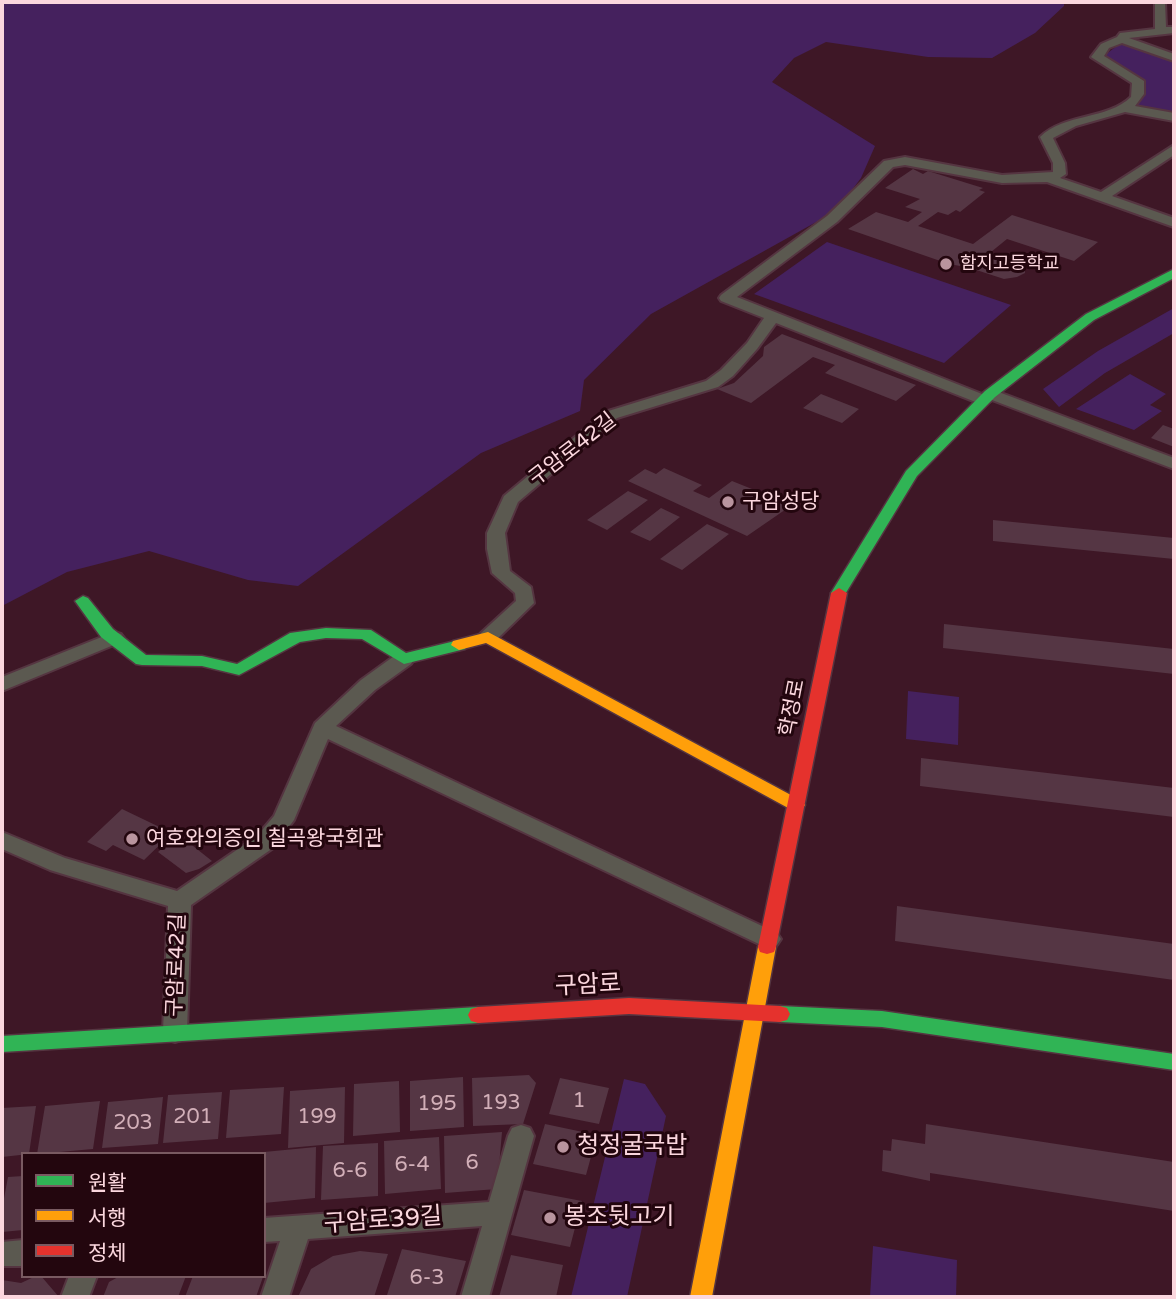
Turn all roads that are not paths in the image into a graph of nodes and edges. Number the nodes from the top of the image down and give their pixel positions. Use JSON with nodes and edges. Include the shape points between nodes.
{"nodes":[{"id":1,"x":1160,"y":2,"type":"edge"},
{"id":2,"x":1174,"y":30,"type":"edge"},
{"id":3,"x":1161,"y":31,"type":"junction"},
{"id":4,"x":1122,"y":39,"type":"junction"},
{"id":5,"x":1174,"y":58,"type":"edge"},
{"id":6,"x":1125,"y":108,"type":"junction"},
{"id":7,"x":1174,"y":117,"type":"edge"},
{"id":8,"x":1174,"y":149,"type":"edge"},
{"id":9,"x":1048,"y":178,"type":"junction"},
{"id":10,"x":1101,"y":198,"type":"junction"},
{"id":11,"x":1170,"y":218,"type":"edge"},
{"id":12,"x":1174,"y":273,"type":"edge"},
{"id":13,"x":773,"y":316,"type":"junction"},
{"id":14,"x":987,"y":397,"type":"junction"},
{"id":15,"x":1174,"y":464,"type":"edge"},
{"id":16,"x":83,"y":601,"type":"dead end"},
{"id":17,"x":488,"y":637,"type":"junction"},
{"id":18,"x":114,"y":638,"type":"junction"},
{"id":19,"x":404,"y":659,"type":"junction"},
{"id":20,"x":2,"y":684,"type":"edge"},
{"id":21,"x":322,"y":728,"type":"junction"},
{"id":22,"x":796,"y":805,"type":"junction"},
{"id":23,"x":2,"y":840,"type":"edge"},
{"id":24,"x":180,"y":901,"type":"junction"},
{"id":25,"x":769,"y":939,"type":"junction"},
{"id":26,"x":754,"y":1012,"type":"junction"},
{"id":27,"x":175,"y":1032,"type":"junction"},
{"id":28,"x":2,"y":1044,"type":"edge"},
{"id":29,"x":1174,"y":1062,"type":"edge"},
{"id":30,"x":521,"y":1136,"type":"dead end"},
{"id":31,"x":500,"y":1213,"type":"junction"},
{"id":32,"x":298,"y":1227,"type":"junction"},
{"id":33,"x":266,"y":1230,"type":"edge"},
{"id":34,"x":21,"y":1253,"type":"edge"},
{"id":35,"x":2,"y":1254,"type":"edge"},
{"id":36,"x":82,"y":1278,"type":"edge"},
{"id":37,"x":75,"y":1297,"type":"edge"},
{"id":38,"x":275,"y":1297,"type":"edge"},
{"id":39,"x":475,"y":1297,"type":"edge"},
{"id":40,"x":701,"y":1297,"type":"edge"}],
"edges":[{"from":1,"to":3,"type":"street"},
{"from":2,"to":3,"type":"street"},
{"from":3,"to":4,"type":"street","via":[[1124,35]]},
{"from":4,"to":5,"type":"street"},
{"from":4,"to":6,"type":"street","via":[[1104,46],[1097,57],[1138,81],[1136,101]]},
{"from":6,"to":7,"type":"street"},
{"from":6,"to":9,"type":"street","via":[[1072,123],[1046,137],[1059,163],[1059,174]]},
{"from":8,"to":10,"type":"street"},
{"from":9,"to":10,"type":"street"},
{"from":9,"to":13,"type":"street","via":[[1002,179],[905,161],[889,164],[832,219],[726,298]]},
{"from":10,"to":11,"type":"street"},
{"from":12,"to":14,"type":"main road","name":"학정로","via":[[1090,317]]},
{"from":13,"to":14,"type":"street"},
{"from":13,"to":17,"type":"street","name":"구암로42길","via":[[752,346],[712,384],[611,415],[510,500],[496,533],[496,549],[501,573],[524,591],[525,603]]},
{"from":14,"to":15,"type":"street"},
{"from":14,"to":22,"type":"main road","name":"학정로","via":[[911,474],[838,594]]},
{"from":16,"to":18,"type":"main road"},
{"from":17,"to":19,"type":"main road"},
{"from":17,"to":22,"type":"main road"},
{"from":18,"to":19,"type":"main road","via":[[142,660],[202,661],[239,670],[296,637],[326,634],[365,635]]},
{"from":18,"to":20,"type":"street"},
{"from":19,"to":21,"type":"street","name":"구암로42길"},
{"from":21,"to":24,"type":"street","name":"구암로42길","via":[[283,820],[265,842]]},
{"from":21,"to":25,"type":"street"},
{"from":22,"to":25,"type":"main road","name":"학정로"},
{"from":23,"to":24,"type":"street","via":[[58,864]]},
{"from":24,"to":27,"type":"street","name":"구암로42길"},
{"from":25,"to":26,"type":"main road","name":"학정로"},
{"from":26,"to":27,"type":"main road","name":"구암로","via":[[629,1006]]},
{"from":26,"to":29,"type":"main road","name":"구암로","via":[[882,1019]]},
{"from":26,"to":40,"type":"main road","name":"학정로"},
{"from":27,"to":28,"type":"main road","name":"구암로"},
{"from":30,"to":31,"type":"street"},
{"from":31,"to":32,"type":"street","name":"구암로39길"},
{"from":31,"to":39,"type":"street"},
{"from":32,"to":33,"type":"street"},
{"from":32,"to":38,"type":"street","name":"구암로39길"},
{"from":34,"to":35,"type":"street"},
{"from":36,"to":37,"type":"street"}]}
